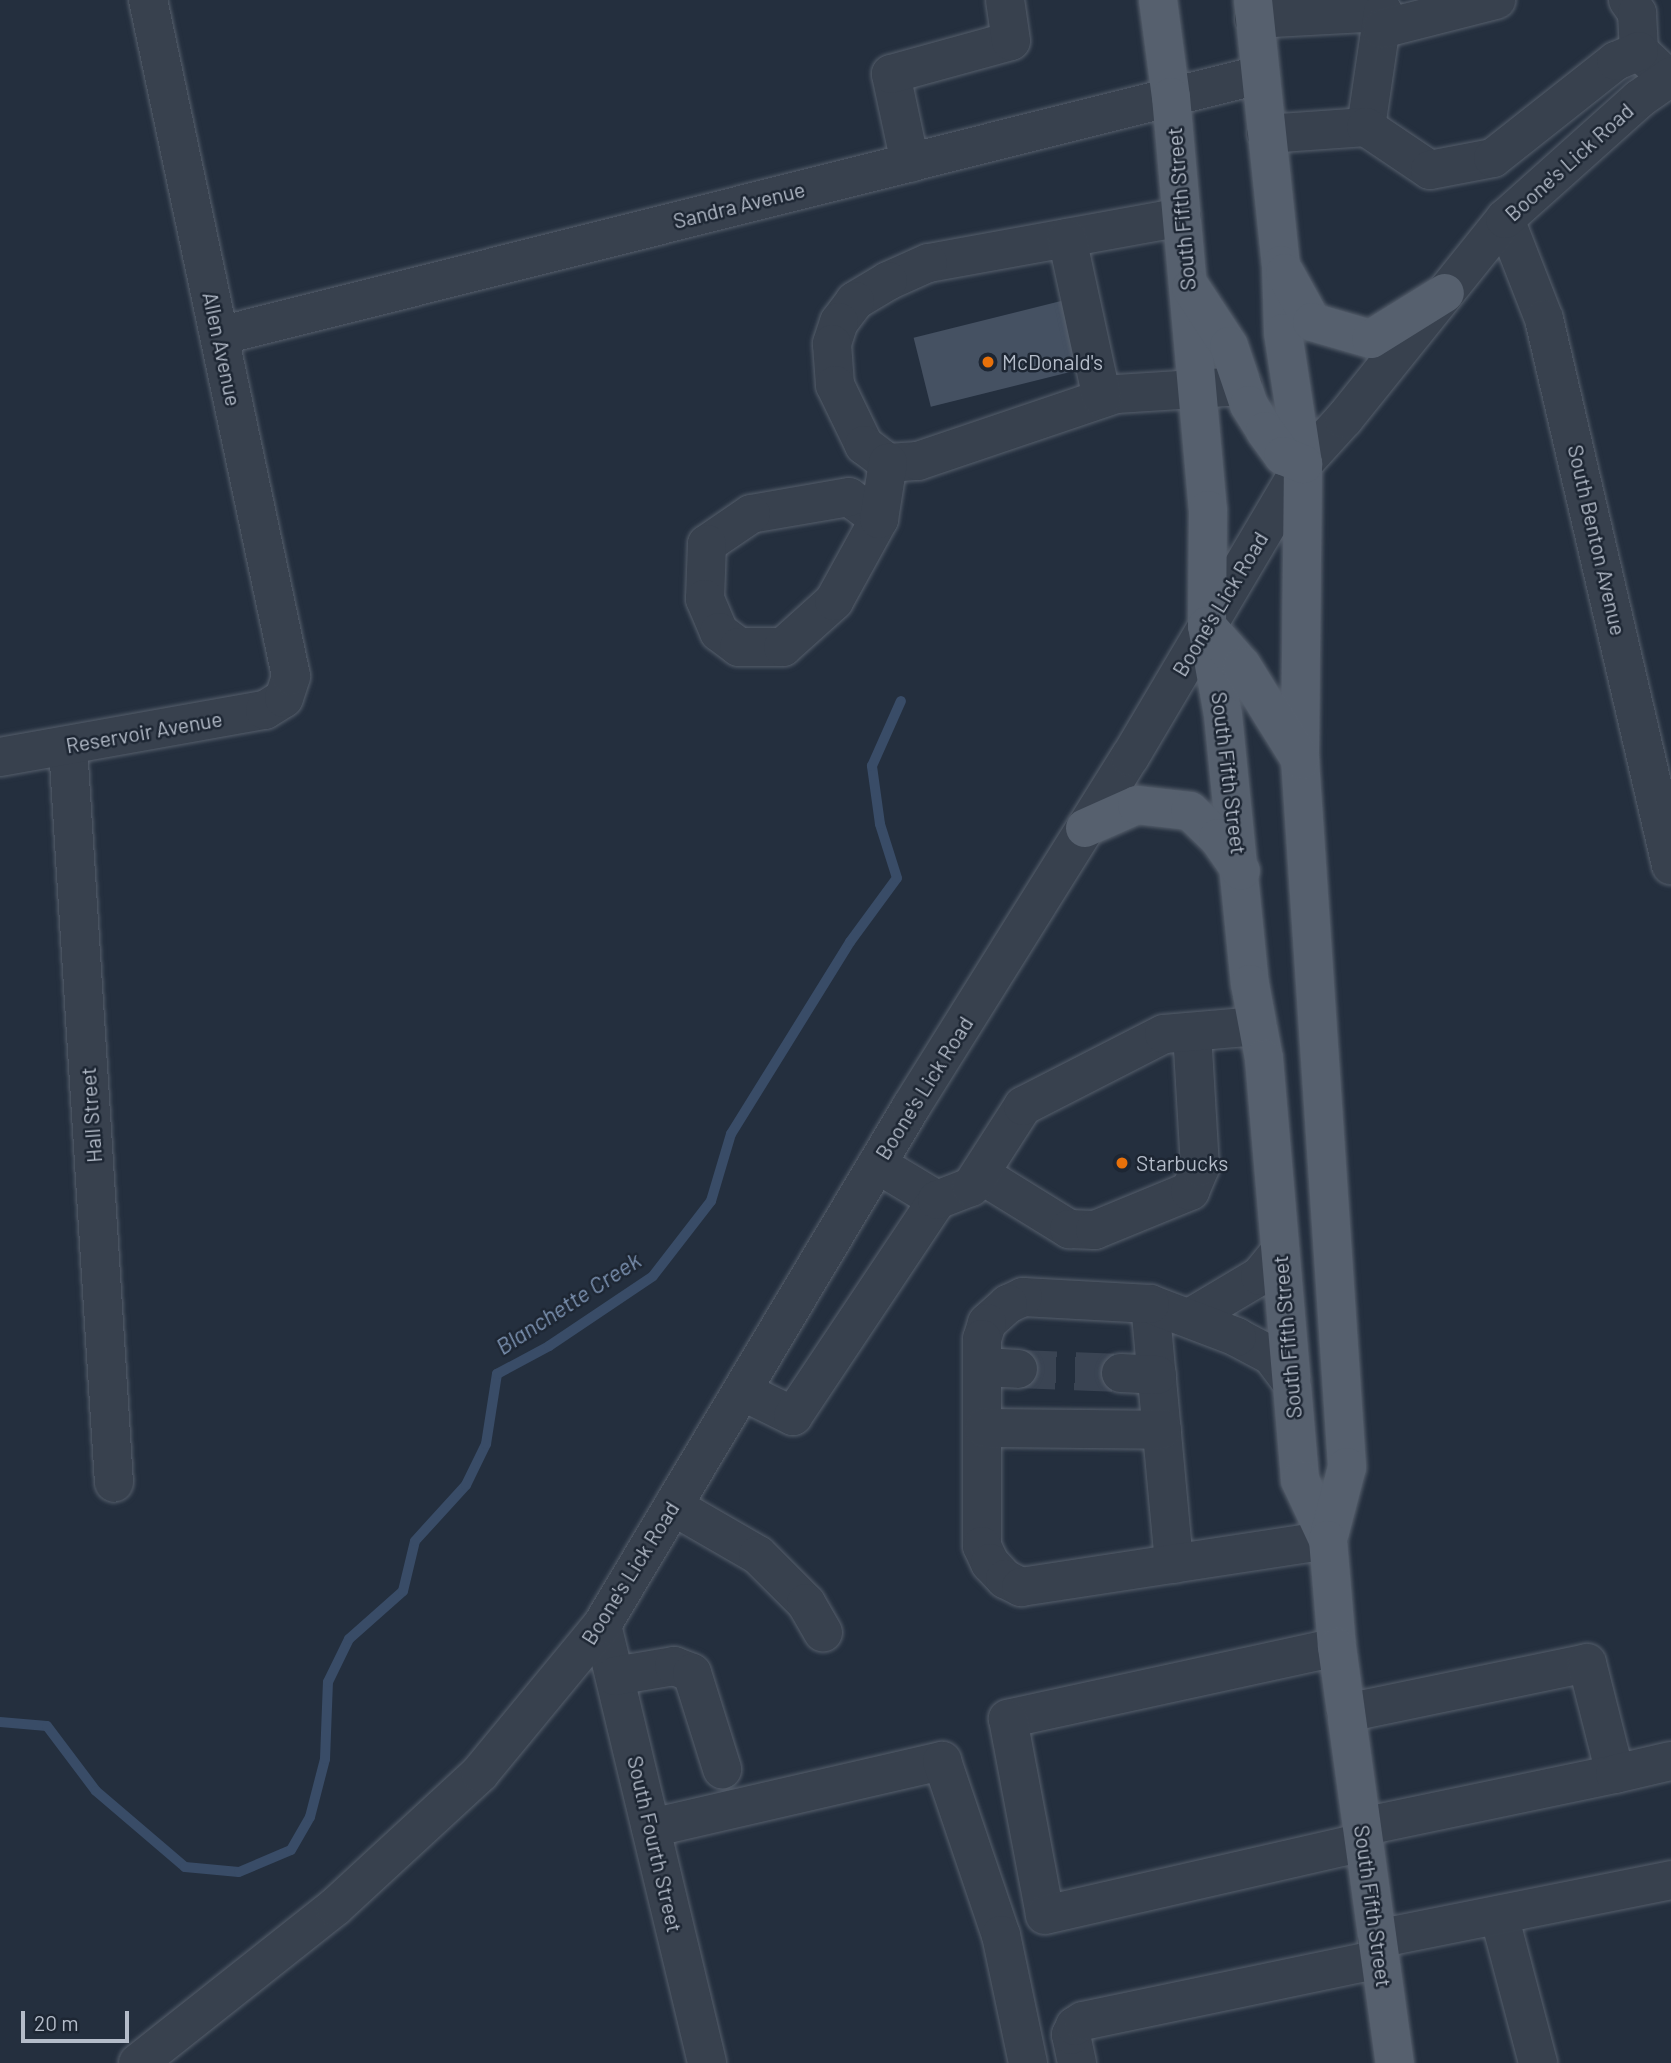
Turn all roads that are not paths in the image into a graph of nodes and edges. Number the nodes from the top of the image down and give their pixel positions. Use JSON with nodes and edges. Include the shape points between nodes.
{"nodes":[{"id":1,"x":148,"y":0,"type":"edge"},
{"id":2,"x":1005,"y":0,"type":"edge"},
{"id":3,"x":1158,"y":0,"type":"edge"},
{"id":4,"x":1496,"y":0,"type":"edge"},
{"id":5,"x":1628,"y":0,"type":"edge"},
{"id":6,"x":1253,"y":10,"type":"edge"},
{"id":7,"x":1382,"y":29,"type":"junction"},
{"id":8,"x":1639,"y":51,"type":"junction"},
{"id":9,"x":1259,"y":75,"type":"junction"},
{"id":10,"x":1670,"y":78,"type":"edge"},
{"id":11,"x":1171,"y":97,"type":"junction"},
{"id":12,"x":1366,"y":127,"type":"junction"},
{"id":13,"x":1266,"y":134,"type":"junction"},
{"id":14,"x":910,"y":163,"type":"junction"},
{"id":15,"x":1182,"y":217,"type":"junction"},
{"id":16,"x":1505,"y":219,"type":"junction"},
{"id":17,"x":1067,"y":238,"type":"junction"},
{"id":18,"x":1280,"y":265,"type":"junction"},
{"id":19,"x":1188,"y":283,"type":"junction"},
{"id":20,"x":1445,"y":293,"type":"junction"},
{"id":21,"x":219,"y":336,"type":"junction"},
{"id":22,"x":1243,"y":386,"type":"junction"},
{"id":23,"x":1197,"y":390,"type":"junction"},
{"id":24,"x":1102,"y":398,"type":"junction"},
{"id":25,"x":888,"y":463,"type":"junction"},
{"id":26,"x":1303,"y":464,"type":"junction"},
{"id":27,"x":879,"y":519,"type":"junction"},
{"id":28,"x":1207,"y":626,"type":"junction"},
{"id":29,"x":284,"y":698,"type":"joint"},
{"id":30,"x":68,"y":746,"type":"junction"},
{"id":31,"x":0,"y":757,"type":"edge"},
{"id":32,"x":1300,"y":759,"type":"junction"},
{"id":33,"x":1084,"y":828,"type":"junction"},
{"id":34,"x":1671,"y":866,"type":"edge"},
{"id":35,"x":1241,"y":871,"type":"junction"},
{"id":36,"x":1258,"y":1026,"type":"junction"},
{"id":37,"x":1192,"y":1032,"type":"junction"},
{"id":38,"x":877,"y":1164,"type":"junction"},
{"id":39,"x":980,"y":1174,"type":"junction"},
{"id":40,"x":937,"y":1200,"type":"junction"},
{"id":41,"x":1280,"y":1251,"type":"junction"},
{"id":42,"x":1150,"y":1304,"type":"junction"},
{"id":43,"x":1191,"y":1317,"type":"junction"},
{"id":44,"x":1292,"y":1383,"type":"junction"},
{"id":45,"x":742,"y":1391,"type":"junction"},
{"id":46,"x":984,"y":1428,"type":"junction"},
{"id":47,"x":1162,"y":1430,"type":"junction"},
{"id":48,"x":114,"y":1483,"type":"dead end"},
{"id":49,"x":673,"y":1507,"type":"junction"},
{"id":50,"x":1328,"y":1540,"type":"junction"},
{"id":51,"x":1174,"y":1564,"type":"junction"},
{"id":52,"x":602,"y":1625,"type":"junction"},
{"id":53,"x":822,"y":1633,"type":"dead end"},
{"id":54,"x":1337,"y":1647,"type":"junction"},
{"id":55,"x":615,"y":1676,"type":"junction"},
{"id":56,"x":1346,"y":1713,"type":"junction"},
{"id":57,"x":1671,"y":1761,"type":"edge"},
{"id":58,"x":722,"y":1769,"type":"dead end"},
{"id":59,"x":1615,"y":1774,"type":"junction"},
{"id":60,"x":651,"y":1828,"type":"junction"},
{"id":61,"x":1363,"y":1835,"type":"junction"},
{"id":62,"x":1671,"y":1880,"type":"edge"},
{"id":63,"x":1045,"y":1914,"type":"junction"},
{"id":64,"x":1499,"y":1915,"type":"junction"},
{"id":65,"x":998,"y":1926,"type":"junction"},
{"id":66,"x":1379,"y":1949,"type":"junction"},
{"id":67,"x":138,"y":2063,"type":"edge"},
{"id":68,"x":707,"y":2063,"type":"edge"},
{"id":69,"x":1028,"y":2063,"type":"edge"},
{"id":70,"x":1077,"y":2063,"type":"edge"},
{"id":71,"x":1395,"y":2063,"type":"edge"},
{"id":72,"x":1538,"y":2063,"type":"edge"}],
"edges":[{"from":1,"to":21,"type":"street","name":"Allen Avenue"},
{"from":2,"to":14,"type":"street","via":[[1012,41],[891,74]]},
{"from":3,"to":11,"type":"main road","name":"South Fifth Street"},
{"from":4,"to":7,"type":"street"},
{"from":5,"to":8,"type":"street","via":[[1637,13]]},
{"from":6,"to":7,"type":"street","via":[[1383,12]]},
{"from":6,"to":9,"type":"main road","name":"South Fifth Street"},
{"from":7,"to":12,"type":"street"},
{"from":8,"to":10,"type":"street"},
{"from":8,"to":12,"type":"street","via":[[1616,61],[1493,158],[1430,170]]},
{"from":9,"to":11,"type":"street","name":"Sandra Avenue"},
{"from":9,"to":13,"type":"main road","name":"South Fifth Street"},
{"from":10,"to":16,"type":"street","name":"Boone's Lick Road","via":[[1639,99]]},
{"from":11,"to":14,"type":"street","name":"Sandra Avenue"},
{"from":11,"to":15,"type":"main road","name":"South Fifth Street"},
{"from":12,"to":13,"type":"street"},
{"from":13,"to":18,"type":"main road","name":"South Fifth Street"},
{"from":14,"to":21,"type":"street","name":"Sandra Avenue"},
{"from":15,"to":17,"type":"street"},
{"from":15,"to":19,"type":"main road","name":"South Fifth Street"},
{"from":16,"to":20,"type":"street","name":"Boone's Lick Road"},
{"from":16,"to":34,"type":"street","name":"South Benton Avenue","via":[[1544,319]]},
{"from":17,"to":24,"type":"street"},
{"from":17,"to":25,"type":"street","via":[[928,263],[855,301],[839,322],[832,344],[835,385],[864,445]]},
{"from":18,"to":20,"type":"main road","via":[[1312,322],[1371,339]]},
{"from":18,"to":26,"type":"main road","name":"South Fifth Street","via":[[1283,333]]},
{"from":19,"to":22,"type":"main road","via":[[1229,346]]},
{"from":19,"to":23,"type":"main road","name":"South Fifth Street"},
{"from":20,"to":26,"type":"street","name":"Boone's Lick Road"},
{"from":21,"to":29,"type":"street","name":"Allen Avenue","via":[[291,676]]},
{"from":22,"to":23,"type":"street"},
{"from":22,"to":26,"type":"main road","via":[[1249,405],[1283,456]]},
{"from":23,"to":24,"type":"street"},
{"from":23,"to":28,"type":"main road","name":"South Fifth Street","via":[[1208,510]]},
{"from":24,"to":25,"type":"street","via":[[918,461]]},
{"from":25,"to":27,"type":"street"},
{"from":26,"to":28,"type":"street","name":"Boone's Lick Road"},
{"from":26,"to":32,"type":"main road","name":"South Fifth Street"},
{"from":27,"to":27,"type":"street","via":[[849,497],[751,514],[706,544],[705,599],[719,632],[738,647],[783,647],[834,601]]},
{"from":28,"to":32,"type":"main road","via":[[1242,666]]},
{"from":28,"to":33,"type":"street","name":"Boone's Lick Road"},
{"from":28,"to":35,"type":"main road","name":"South Fifth Street","via":[[1223,715]]},
{"from":29,"to":30,"type":"street","name":"Reservoir Avenue","via":[[265,710]]},
{"from":30,"to":31,"type":"street","name":"Reservoir Avenue"},
{"from":30,"to":48,"type":"street","name":"Hall Street"},
{"from":32,"to":50,"type":"main road","name":"South Fifth Street","via":[[1347,1467]]},
{"from":33,"to":35,"type":"main road","via":[[1137,805],[1190,811],[1218,838]]},
{"from":33,"to":38,"type":"street","name":"Boone's Lick Road"},
{"from":35,"to":36,"type":"main road","name":"South Fifth Street"},
{"from":36,"to":37,"type":"street"},
{"from":36,"to":41,"type":"main road","name":"South Fifth Street"},
{"from":37,"to":39,"type":"street","via":[[1164,1034],[1023,1106]]},
{"from":37,"to":39,"type":"street","via":[[1200,1167],[1189,1191],[1095,1230],[1069,1229]]},
{"from":38,"to":40,"type":"street"},
{"from":38,"to":45,"type":"street","name":"Boone's Lick Road"},
{"from":39,"to":40,"type":"street","via":[[971,1187]]},
{"from":40,"to":45,"type":"street","via":[[793,1416]]},
{"from":41,"to":43,"type":"street","via":[[1260,1276]]},
{"from":41,"to":44,"type":"main road","name":"South Fifth Street"},
{"from":42,"to":43,"type":"street"},
{"from":42,"to":46,"type":"street","via":[[1023,1297],[998,1310],[982,1339],[1000,1368]]},
{"from":42,"to":47,"type":"street","via":[[1139,1374]]},
{"from":43,"to":44,"type":"street","via":[[1272,1356]]},
{"from":44,"to":50,"type":"main road","name":"South Fifth Street","via":[[1300,1480]]},
{"from":45,"to":49,"type":"street","name":"Boone's Lick Road"},
{"from":46,"to":47,"type":"street"},
{"from":46,"to":51,"type":"street","via":[[982,1546],[990,1563],[1006,1579],[1021,1587]]},
{"from":47,"to":51,"type":"street"},
{"from":49,"to":52,"type":"street","name":"Boone's Lick Road"},
{"from":49,"to":53,"type":"street","via":[[758,1555],[806,1603]]},
{"from":50,"to":51,"type":"street"},
{"from":50,"to":54,"type":"main road","name":"South Fifth Street"},
{"from":52,"to":55,"type":"street","name":"South Fourth Street"},
{"from":52,"to":67,"type":"street","name":"Boone's Lick Road","via":[[480,1773],[335,1908]]},
{"from":54,"to":56,"type":"main road","name":"South Fifth Street"},
{"from":54,"to":63,"type":"street","via":[[1008,1719]]},
{"from":55,"to":58,"type":"street","via":[[674,1666],[692,1673]]},
{"from":55,"to":60,"type":"street","name":"South Fourth Street"},
{"from":56,"to":59,"type":"street","via":[[1587,1663]]},
{"from":56,"to":61,"type":"main road","name":"South Fifth Street"},
{"from":57,"to":59,"type":"street"},
{"from":59,"to":61,"type":"street"},
{"from":60,"to":65,"type":"street","via":[[942,1761]]},
{"from":60,"to":68,"type":"street","name":"South Fourth Street"},
{"from":61,"to":63,"type":"street"},
{"from":61,"to":66,"type":"main road","name":"South Fifth Street"},
{"from":62,"to":64,"type":"street"},
{"from":63,"to":65,"type":"street"},
{"from":64,"to":66,"type":"street"},
{"from":64,"to":72,"type":"street"},
{"from":65,"to":69,"type":"street"},
{"from":66,"to":70,"type":"street","via":[[1083,2021],[1071,2035]]},
{"from":66,"to":71,"type":"main road","name":"South Fifth Street"}]}
